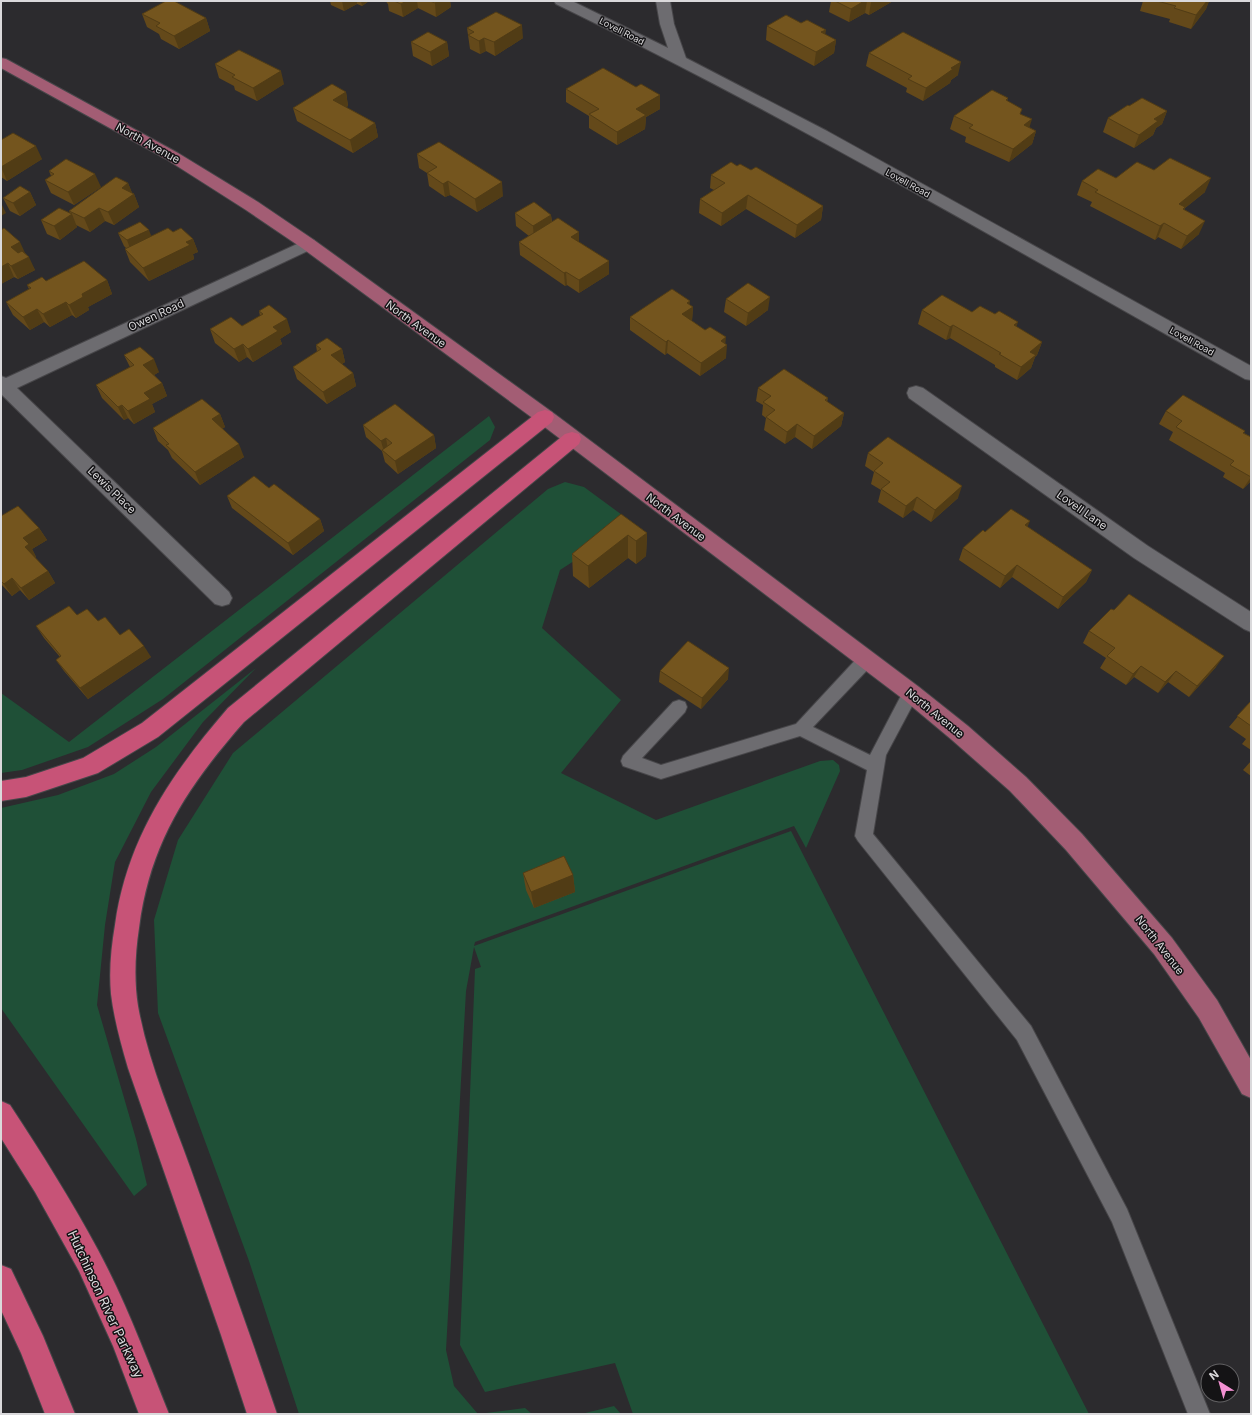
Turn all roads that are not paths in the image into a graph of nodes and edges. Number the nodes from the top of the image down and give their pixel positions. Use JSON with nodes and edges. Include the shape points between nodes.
{"nodes":[{"id":1,"x":662,"y":1,"type":"edge"},
{"id":2,"x":570,"y":2,"type":"edge"},
{"id":3,"x":679,"y":60,"type":"junction"},
{"id":4,"x":1,"y":62,"type":"edge"},
{"id":5,"x":308,"y":244,"type":"junction"},
{"id":6,"x":1251,"y":374,"type":"edge"},
{"id":7,"x":3,"y":384,"type":"edge"},
{"id":8,"x":916,"y":393,"type":"dead end"},
{"id":9,"x":544,"y":417,"type":"junction"},
{"id":10,"x":572,"y":439,"type":"junction"},
{"id":11,"x":222,"y":598,"type":"dead end"},
{"id":12,"x":1251,"y":623,"type":"edge"},
{"id":13,"x":866,"y":660,"type":"junction"},
{"id":14,"x":910,"y":693,"type":"junction"},
{"id":15,"x":679,"y":707,"type":"dead end"},
{"id":16,"x":801,"y":729,"type":"junction"},
{"id":17,"x":876,"y":766,"type":"junction"},
{"id":18,"x":1,"y":791,"type":"edge"},
{"id":19,"x":1251,"y":1085,"type":"edge"},
{"id":20,"x":1,"y":1114,"type":"edge"},
{"id":21,"x":1,"y":1279,"type":"edge"},
{"id":22,"x":60,"y":1414,"type":"edge"},
{"id":23,"x":154,"y":1414,"type":"edge"},
{"id":24,"x":262,"y":1414,"type":"edge"},
{"id":25,"x":1199,"y":1414,"type":"edge"}],
"edges":[{"from":1,"to":3,"type":"street"},
{"from":2,"to":3,"type":"street","name":"Lovell Road"},
{"from":3,"to":6,"type":"street","name":"Lovell Road","via":[[821,134]]},
{"from":4,"to":5,"type":"main road","name":"North Avenue","via":[[172,156]]},
{"from":5,"to":7,"type":"street","name":"Owen Road"},
{"from":5,"to":9,"type":"main road","name":"North Avenue"},
{"from":7,"to":11,"type":"street","name":"Lewis Place"},
{"from":8,"to":12,"type":"street","name":"Lovell Lane","via":[[1141,552]]},
{"from":9,"to":10,"type":"main road","name":"North Avenue"},
{"from":9,"to":18,"type":"highway","via":[[150,730],[90,766],[26,787]]},
{"from":10,"to":13,"type":"main road","name":"North Avenue"},
{"from":10,"to":24,"type":"highway","via":[[236,715],[210,743],[169,801],[149,840],[134,881],[126,919],[123,956],[124,993],[130,1029],[141,1068]]},
{"from":13,"to":14,"type":"main road","name":"North Avenue"},
{"from":13,"to":16,"type":"lane"},
{"from":14,"to":17,"type":"lane","via":[[878,754]]},
{"from":14,"to":19,"type":"main road","name":"North Avenue","via":[[1018,784],[1074,842],[1163,946],[1208,1009]]},
{"from":15,"to":16,"type":"lane","via":[[629,761],[661,772]]},
{"from":16,"to":17,"type":"lane"},
{"from":17,"to":25,"type":"lane","via":[[864,836],[1024,1033],[1120,1216]]},
{"from":20,"to":23,"type":"highway","name":"Hutchinson River Parkway","via":[[45,1182],[89,1262],[126,1340]]},
{"from":21,"to":22,"type":"highway"}]}
